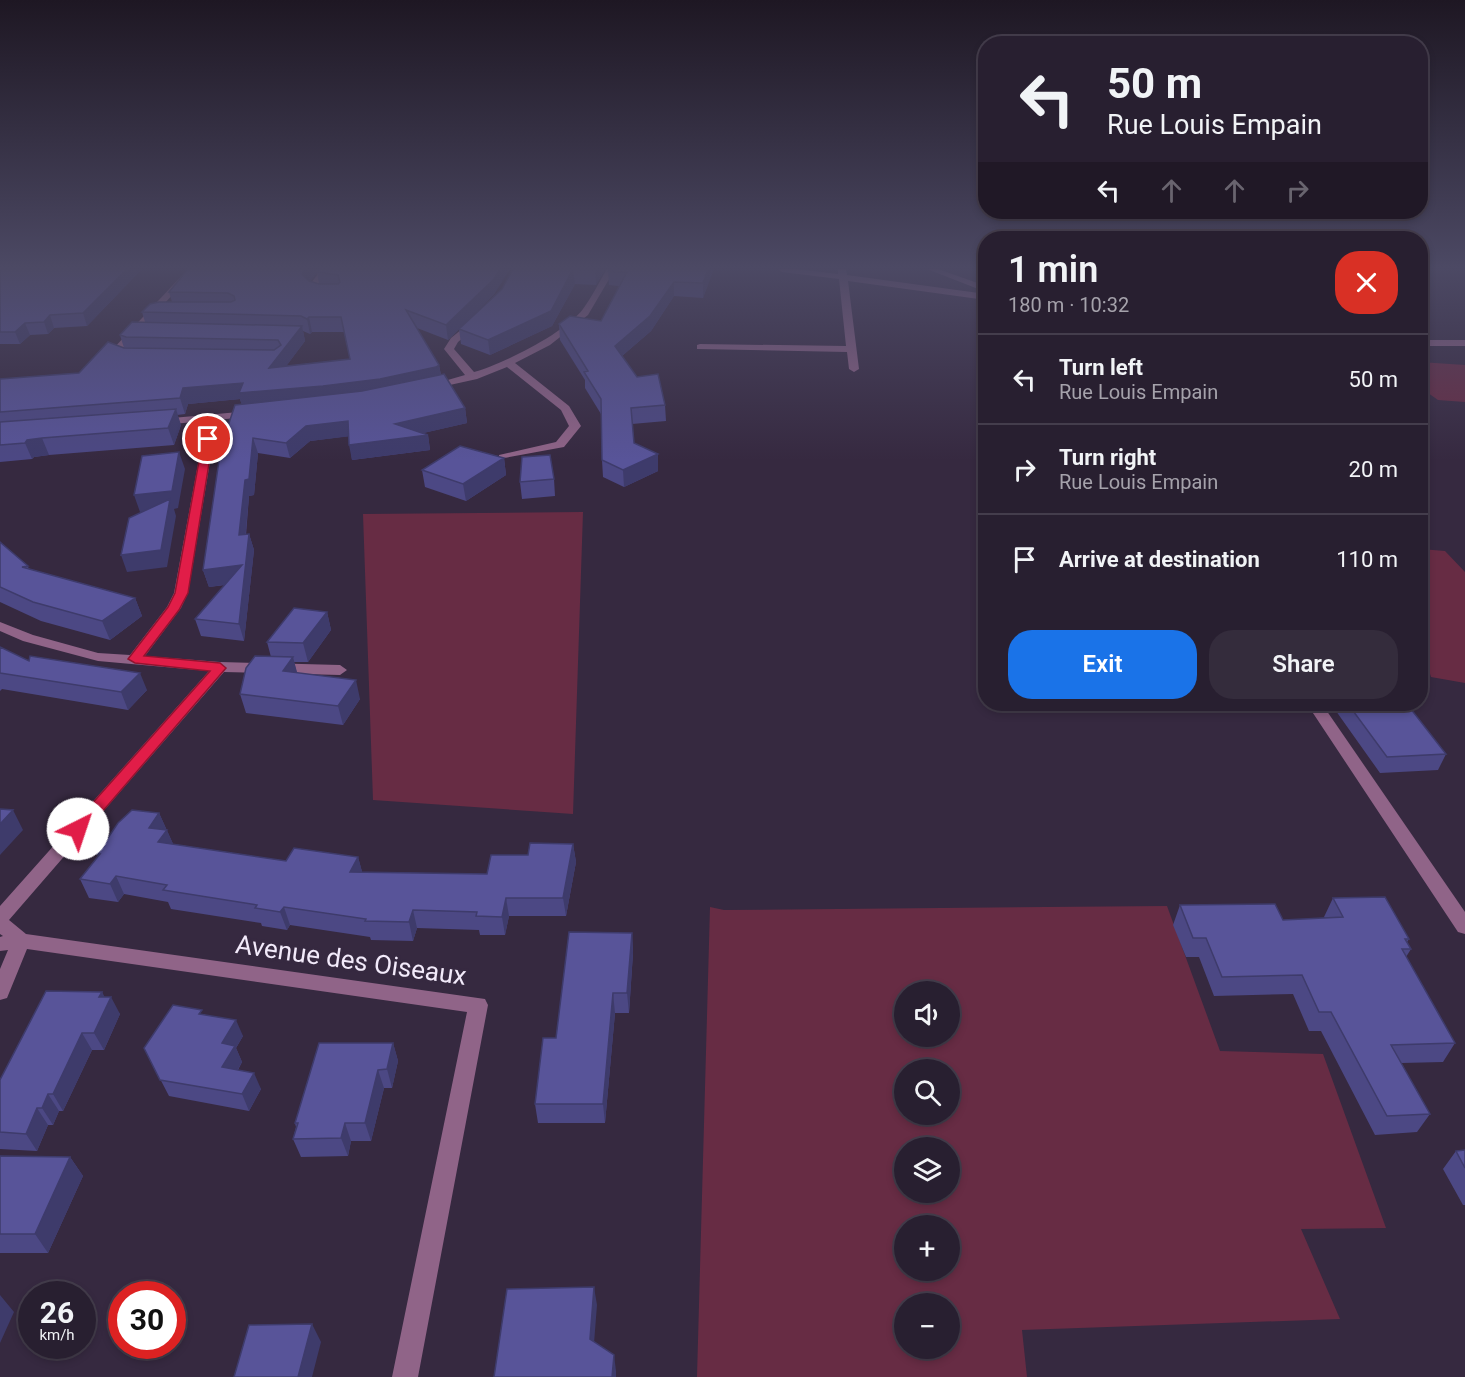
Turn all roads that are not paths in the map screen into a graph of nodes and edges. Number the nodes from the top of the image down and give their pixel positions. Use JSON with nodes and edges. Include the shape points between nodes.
{"nodes":[{"id":1,"x":133,"y":333,"type":"edge"},
{"id":2,"x":462,"y":333,"type":"edge"},
{"id":3,"x":559,"y":333,"type":"edge"},
{"id":4,"x":850,"y":333,"type":"edge"},
{"id":5,"x":1428,"y":343,"type":"edge"},
{"id":6,"x":1465,"y":343,"type":"edge"},
{"id":7,"x":700,"y":348,"type":"dead end"},
{"id":8,"x":852,"y":349,"type":"junction"},
{"id":9,"x":140,"y":358,"type":"edge"},
{"id":10,"x":509,"y":363,"type":"junction"},
{"id":11,"x":854,"y":369,"type":"dead end"},
{"id":12,"x":473,"y":377,"type":"junction"},
{"id":13,"x":416,"y":391,"type":"edge"},
{"id":14,"x":263,"y":413,"type":"edge"},
{"id":15,"x":212,"y":417,"type":"junction"},
{"id":16,"x":155,"y":422,"type":"edge"},
{"id":17,"x":503,"y":457,"type":"edge"},
{"id":18,"x":0,"y":626,"type":"edge"},
{"id":19,"x":135,"y":659,"type":"junction"},
{"id":20,"x":220,"y":668,"type":"junction"},
{"id":21,"x":340,"y":670,"type":"dead end"},
{"id":22,"x":1320,"y":711,"type":"edge"},
{"id":23,"x":0,"y":920,"type":"edge"},
{"id":24,"x":1465,"y":927,"type":"edge"},
{"id":25,"x":21,"y":941,"type":"junction"},
{"id":26,"x":0,"y":944,"type":"edge"},
{"id":27,"x":0,"y":992,"type":"edge"},
{"id":28,"x":405,"y":1377,"type":"edge"}],
"edges":[{"from":1,"to":9,"type":"street","via":[[115,352]]},
{"from":2,"to":12,"type":"street","via":[[449,349]]},
{"from":3,"to":10,"type":"street"},
{"from":4,"to":8,"type":"street"},
{"from":5,"to":6,"type":"street"},
{"from":7,"to":8,"type":"street"},
{"from":8,"to":11,"type":"street"},
{"from":10,"to":12,"type":"street"},
{"from":10,"to":17,"type":"street","via":[[565,408],[575,426],[560,445]]},
{"from":12,"to":13,"type":"street"},
{"from":14,"to":15,"type":"street"},
{"from":15,"to":16,"type":"street"},
{"from":15,"to":19,"type":"street","via":[[182,593]]},
{"from":18,"to":19,"type":"street","via":[[98,657]]},
{"from":19,"to":20,"type":"street"},
{"from":20,"to":21,"type":"street"},
{"from":20,"to":23,"type":"street"},
{"from":22,"to":24,"type":"street"},
{"from":23,"to":25,"type":"street"},
{"from":25,"to":26,"type":"street","name":"Avenue des Oiseaux"},
{"from":25,"to":27,"type":"street"},
{"from":25,"to":28,"type":"street","name":"Avenue des Oiseaux","via":[[477,1005]]}]}
